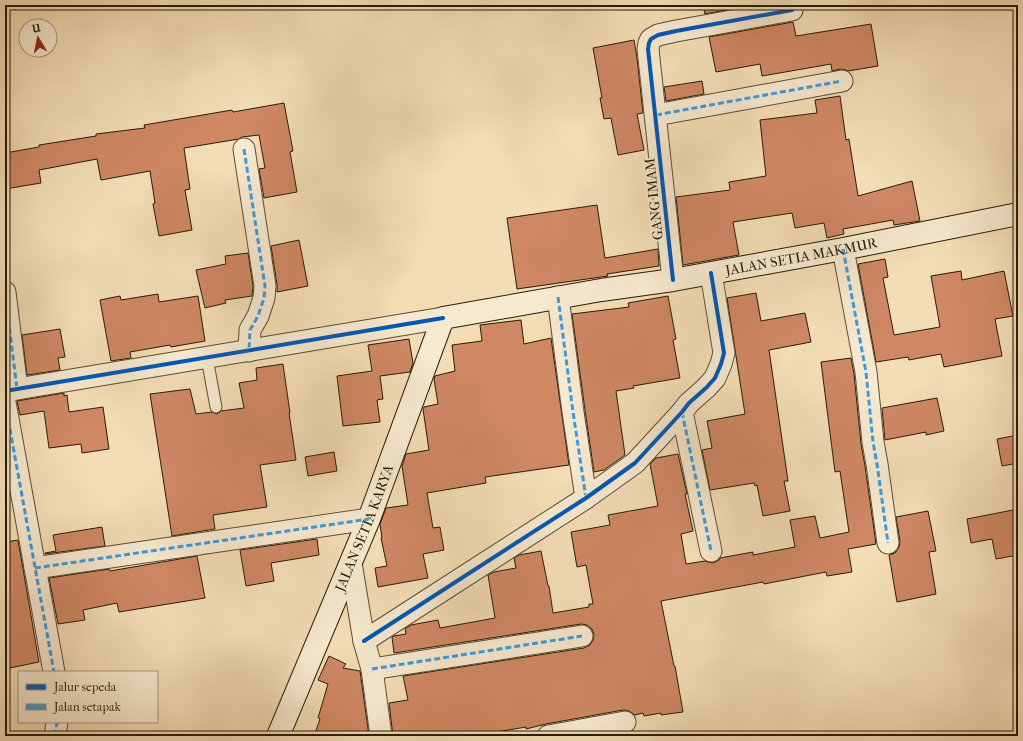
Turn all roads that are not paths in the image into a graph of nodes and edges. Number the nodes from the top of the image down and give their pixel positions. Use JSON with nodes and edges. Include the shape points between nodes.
{"nodes":[{"id":1,"x":792,"y":10,"type":"dead end"},
{"id":2,"x":842,"y":81,"type":"dead end"},
{"id":3,"x":656,"y":115,"type":"junction"},
{"id":4,"x":244,"y":148,"type":"dead end"},
{"id":5,"x":1018,"y":214,"type":"edge"},
{"id":6,"x":844,"y":248,"type":"junction"},
{"id":7,"x":711,"y":273,"type":"junction"},
{"id":8,"x":673,"y":280,"type":"junction"},
{"id":9,"x":5,"y":292,"type":"edge"},
{"id":10,"x":558,"y":297,"type":"junction"},
{"id":11,"x":443,"y":318,"type":"junction"},
{"id":12,"x":249,"y":351,"type":"junction"},
{"id":13,"x":207,"y":358,"type":"junction"},
{"id":14,"x":9,"y":394,"type":"edge"},
{"id":15,"x":216,"y":407,"type":"dead end"},
{"id":16,"x":682,"y":412,"type":"junction"},
{"id":17,"x":586,"y":498,"type":"junction"},
{"id":18,"x":369,"y":519,"type":"junction"},
{"id":19,"x":888,"y":543,"type":"dead end"},
{"id":20,"x":711,"y":551,"type":"dead end"},
{"id":21,"x":351,"y":563,"type":"junction"},
{"id":22,"x":34,"y":568,"type":"junction"},
{"id":23,"x":582,"y":636,"type":"dead end"},
{"id":24,"x":364,"y":641,"type":"junction"},
{"id":25,"x":372,"y":669,"type":"junction"},
{"id":26,"x":54,"y":671,"type":"edge"},
{"id":27,"x":625,"y":722,"type":"dead end"},
{"id":28,"x":58,"y":723,"type":"edge"},
{"id":29,"x":55,"y":736,"type":"edge"},
{"id":30,"x":278,"y":736,"type":"edge"},
{"id":31,"x":382,"y":736,"type":"edge"},
{"id":32,"x":548,"y":736,"type":"edge"}],
"edges":[{"from":1,"to":3,"type":"street","name":"GANG IMAM","via":[[676,31],[651,39],[648,49]]},
{"from":2,"to":3,"type":"street"},
{"from":3,"to":8,"type":"street","name":"GANG IMAM"},
{"from":4,"to":12,"type":"street","via":[[265,286],[258,316],[250,330]]},
{"from":5,"to":6,"type":"main road","name":"JALAN SETIA MAKMUR"},
{"from":6,"to":7,"type":"main road","name":"JALAN SETIA MAKMUR"},
{"from":6,"to":19,"type":"street","via":[[866,372]]},
{"from":7,"to":8,"type":"main road","name":"JALAN SETIA MAKMUR"},
{"from":7,"to":16,"type":"street","via":[[724,353],[715,378]]},
{"from":8,"to":10,"type":"main road","name":"JALAN SETIA MAKMUR"},
{"from":9,"to":14,"type":"street"},
{"from":10,"to":11,"type":"main road","name":"JALAN SETIA MAKMUR"},
{"from":10,"to":17,"type":"street"},
{"from":11,"to":12,"type":"street"},
{"from":11,"to":18,"type":"main road","name":"JALAN SETIA KARYA"},
{"from":12,"to":13,"type":"street"},
{"from":13,"to":14,"type":"street"},
{"from":13,"to":15,"type":"lane"},
{"from":14,"to":22,"type":"street"},
{"from":16,"to":17,"type":"street","via":[[635,463]]},
{"from":16,"to":20,"type":"street"},
{"from":17,"to":24,"type":"street"},
{"from":18,"to":21,"type":"main road","name":"JALAN SETIA KARYA"},
{"from":18,"to":22,"type":"street"},
{"from":21,"to":24,"type":"street"},
{"from":21,"to":30,"type":"main road","name":"JALAN SETIA KARYA"},
{"from":22,"to":26,"type":"street"},
{"from":23,"to":25,"type":"street"},
{"from":24,"to":25,"type":"street"},
{"from":25,"to":31,"type":"street"},
{"from":27,"to":32,"type":"street"},
{"from":28,"to":29,"type":"street"}]}
